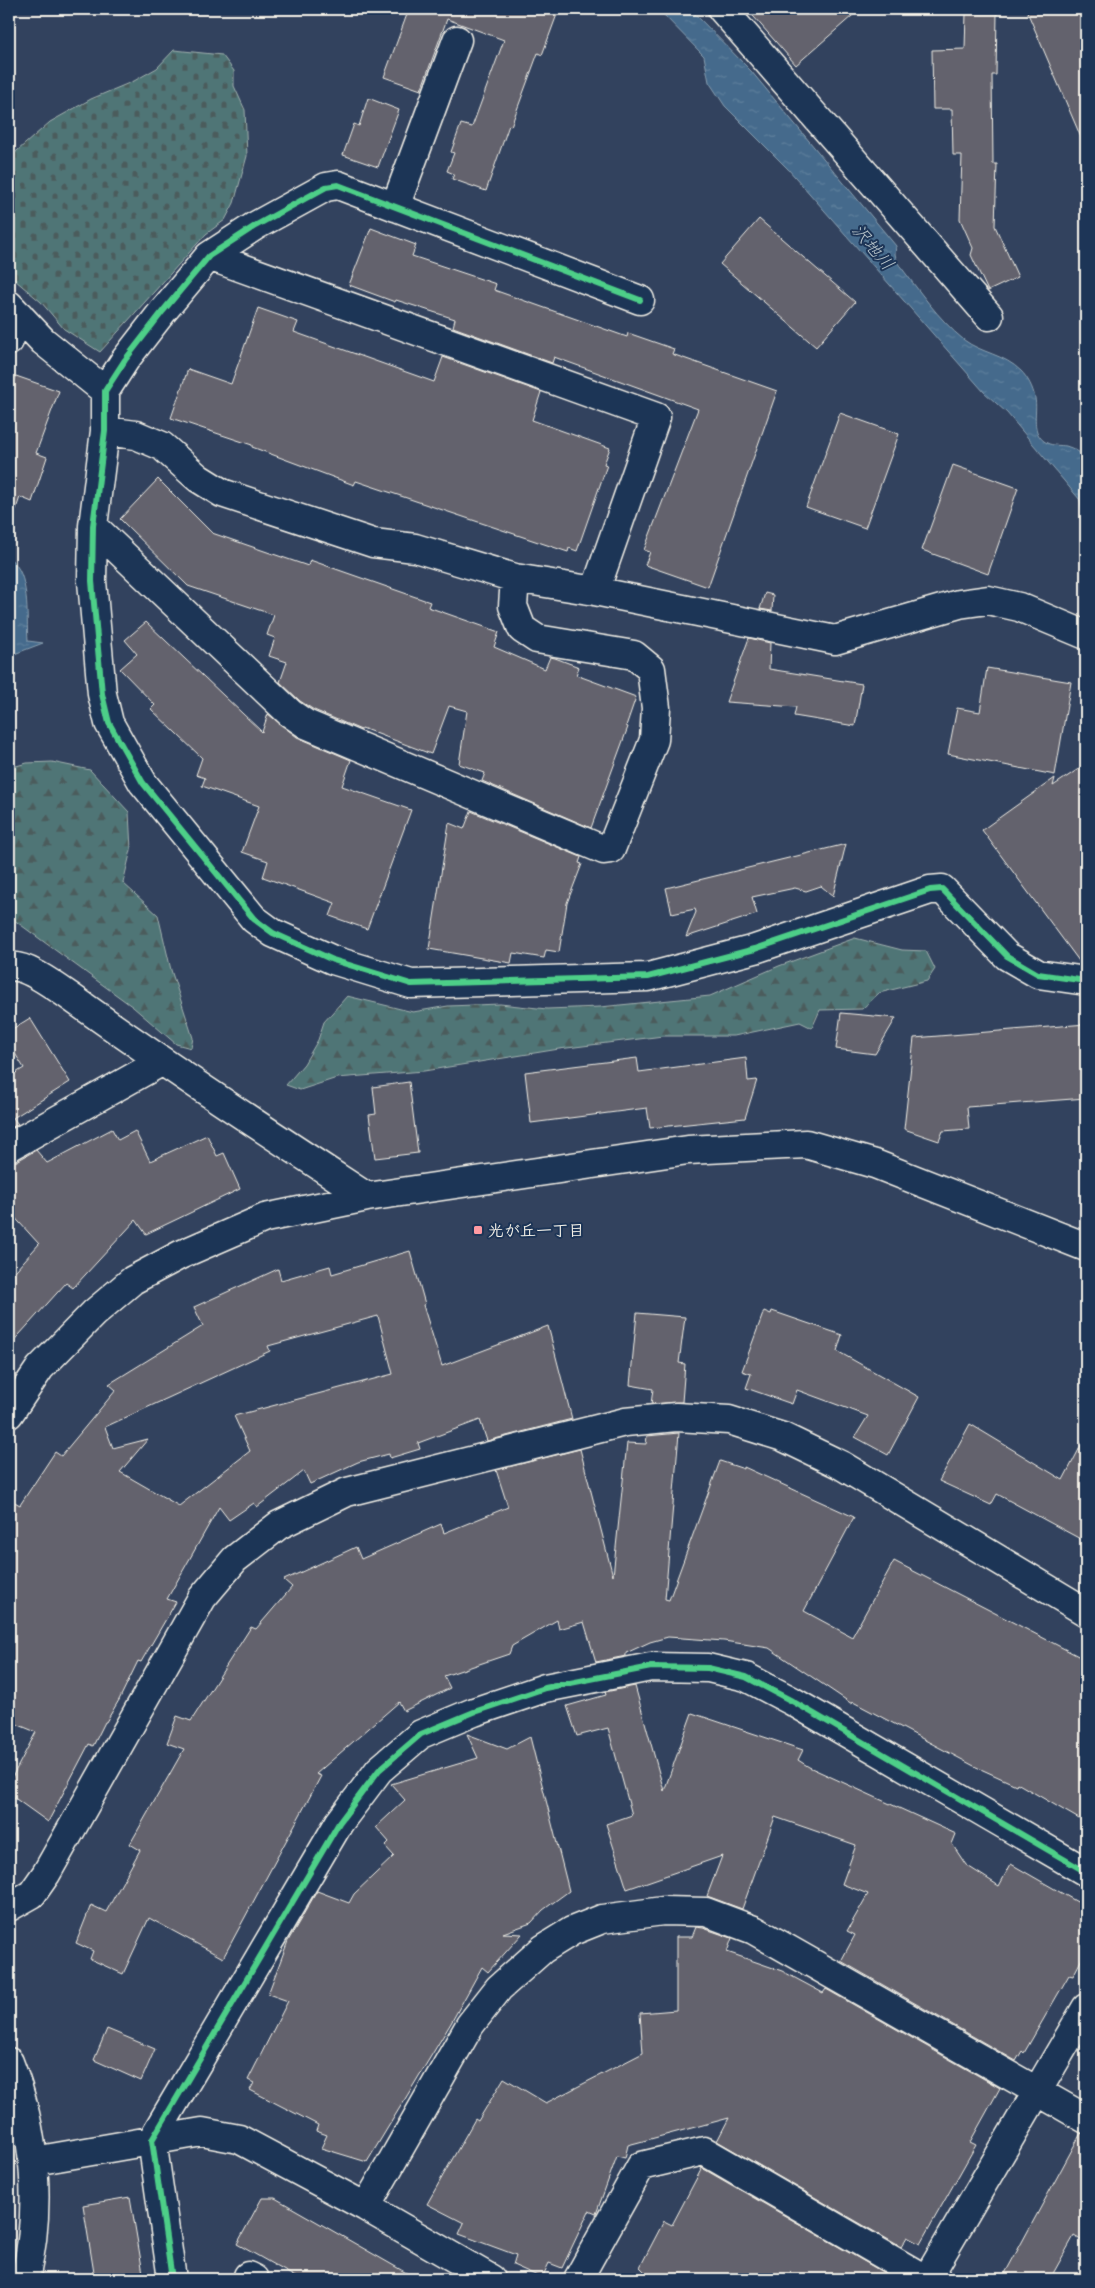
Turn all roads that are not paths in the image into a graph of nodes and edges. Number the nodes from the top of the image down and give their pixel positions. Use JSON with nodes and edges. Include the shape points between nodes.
{"nodes":[{"id":1,"x":722,"y":9,"type":"edge"},
{"id":2,"x":457,"y":40,"type":"dead end"},
{"id":3,"x":394,"y":207,"type":"junction"},
{"id":4,"x":209,"y":256,"type":"junction"},
{"id":5,"x":640,"y":300,"type":"dead end"},
{"id":6,"x":14,"y":310,"type":"edge"},
{"id":7,"x":989,"y":316,"type":"dead end"},
{"id":8,"x":9,"y":341,"type":"edge"},
{"id":9,"x":105,"y":391,"type":"junction"},
{"id":10,"x":105,"y":431,"type":"junction"},
{"id":11,"x":93,"y":526,"type":"junction"},
{"id":12,"x":515,"y":578,"type":"junction"},
{"id":13,"x":594,"y":591,"type":"junction"},
{"id":14,"x":1086,"y":635,"type":"edge"},
{"id":15,"x":9,"y":967,"type":"edge"},
{"id":16,"x":1086,"y":981,"type":"edge"},
{"id":17,"x":161,"y":1062,"type":"junction"},
{"id":18,"x":9,"y":1147,"type":"edge"},
{"id":19,"x":367,"y":1198,"type":"junction"},
{"id":20,"x":1086,"y":1247,"type":"edge"},
{"id":21,"x":9,"y":1414,"type":"edge"},
{"id":22,"x":1086,"y":1612,"type":"edge"},
{"id":23,"x":1086,"y":1872,"type":"edge"},
{"id":24,"x":9,"y":1907,"type":"edge"},
{"id":25,"x":1086,"y":2008,"type":"edge"},
{"id":26,"x":9,"y":2062,"type":"edge"},
{"id":27,"x":1036,"y":2090,"type":"junction"},
{"id":28,"x":1086,"y":2119,"type":"edge"},
{"id":29,"x":152,"y":2140,"type":"junction"},
{"id":30,"x":34,"y":2161,"type":"junction"},
{"id":31,"x":366,"y":2207,"type":"junction"},
{"id":32,"x":25,"y":2279,"type":"edge"},
{"id":33,"x":172,"y":2279,"type":"edge"},
{"id":34,"x":491,"y":2279,"type":"edge"},
{"id":35,"x":578,"y":2279,"type":"edge"},
{"id":36,"x":926,"y":2279,"type":"edge"}],
"edges":[{"from":1,"to":7,"type":"street"},
{"from":2,"to":3,"type":"street"},
{"from":3,"to":4,"type":"street","via":[[338,185],[326,187]]},
{"from":3,"to":5,"type":"street"},
{"from":4,"to":9,"type":"street","via":[[125,360]]},
{"from":4,"to":13,"type":"street","via":[[656,417]]},
{"from":6,"to":8,"type":"street"},
{"from":6,"to":9,"type":"street","via":[[43,341]]},
{"from":9,"to":10,"type":"street"},
{"from":10,"to":11,"type":"street"},
{"from":10,"to":12,"type":"street","via":[[136,435],[162,446],[198,478],[222,493],[374,543],[415,548]]},
{"from":11,"to":12,"type":"street","via":[[290,713],[306,724],[604,850],[611,849],[654,740],[656,708],[651,669],[634,655],[537,638],[522,630],[513,606]]},
{"from":11,"to":16,"type":"street","via":[[92,581],[102,694],[109,723],[143,783],[254,919],[274,933],[333,960],[411,984],[648,978],[755,949],[942,888],[1008,956],[1038,974]]},
{"from":12,"to":13,"type":"street"},
{"from":13,"to":14,"type":"street","via":[[835,640],[959,604],[988,600],[1019,607]]},
{"from":15,"to":17,"type":"street","via":[[13,965],[31,972],[60,990]]},
{"from":17,"to":18,"type":"street"},
{"from":17,"to":19,"type":"street"},
{"from":19,"to":20,"type":"street","via":[[688,1150],[806,1144],[875,1164]]},
{"from":19,"to":21,"type":"street","via":[[265,1218],[180,1255],[133,1280],[94,1313],[40,1368]]},
{"from":22,"to":24,"type":"street","via":[[841,1466],[783,1437],[729,1420],[676,1417],[625,1422],[347,1492],[279,1525],[235,1559],[202,1598],[46,1874],[32,1894]]},
{"from":23,"to":29,"type":"street","via":[[746,1677],[708,1668],[651,1667],[545,1688],[420,1734],[379,1770],[339,1823]]},
{"from":25,"to":27,"type":"street"},
{"from":26,"to":30,"type":"street","via":[[21,2099]]},
{"from":27,"to":28,"type":"street"},
{"from":27,"to":31,"type":"street","via":[[754,1930],[706,1912],[663,1911],[602,1919],[572,1931],[543,1950],[499,1988],[470,2025]]},
{"from":27,"to":36,"type":"street"},
{"from":29,"to":30,"type":"street"},
{"from":29,"to":31,"type":"street","via":[[202,2132],[239,2138]]},
{"from":29,"to":33,"type":"street"},
{"from":30,"to":32,"type":"street","via":[[34,2215]]},
{"from":31,"to":34,"type":"street"},
{"from":35,"to":36,"type":"street","via":[[641,2166],[704,2152]]}]}
